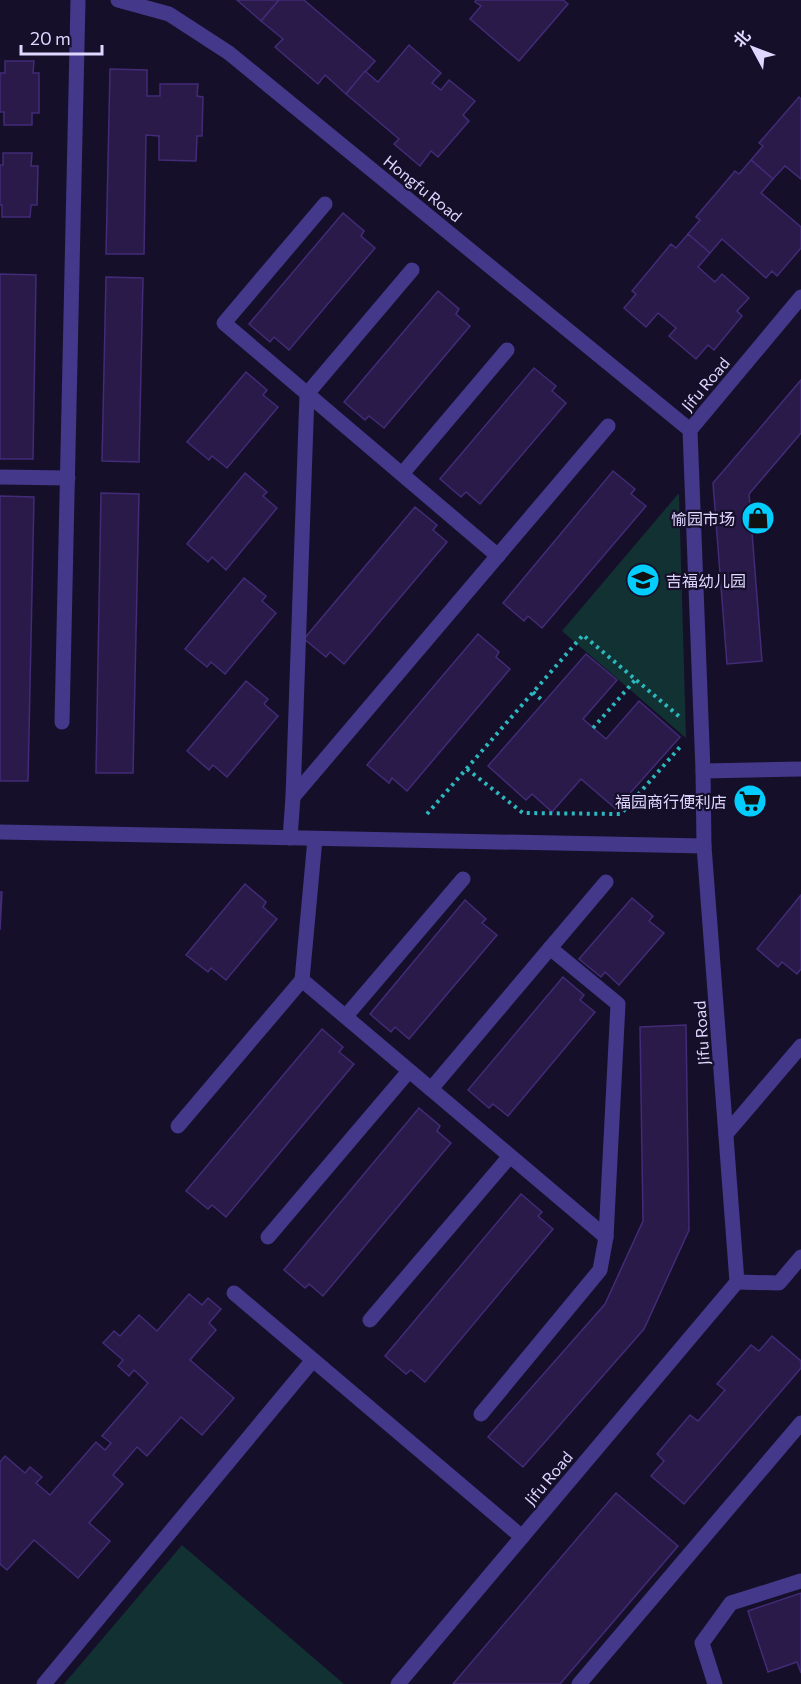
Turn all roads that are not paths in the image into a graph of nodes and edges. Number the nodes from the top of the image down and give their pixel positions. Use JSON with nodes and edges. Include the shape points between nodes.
{"nodes":[{"id":1,"x":78,"y":0,"type":"edge"},
{"id":2,"x":118,"y":0,"type":"edge"},
{"id":3,"x":325,"y":204,"type":"dead end"},
{"id":4,"x":412,"y":270,"type":"dead end"},
{"id":5,"x":801,"y":297,"type":"edge"},
{"id":6,"x":507,"y":350,"type":"dead end"},
{"id":7,"x":307,"y":394,"type":"junction"},
{"id":8,"x":608,"y":426,"type":"dead end"},
{"id":9,"x":690,"y":429,"type":"junction"},
{"id":10,"x":402,"y":474,"type":"junction"},
{"id":11,"x":0,"y":477,"type":"edge"},
{"id":12,"x":68,"y":478,"type":"junction"},
{"id":13,"x":498,"y":556,"type":"junction"},
{"id":14,"x":62,"y":722,"type":"dead end"},
{"id":15,"x":801,"y":769,"type":"edge"},
{"id":16,"x":703,"y":771,"type":"junction"},
{"id":17,"x":293,"y":797,"type":"junction"},
{"id":18,"x":0,"y":832,"type":"edge"},
{"id":19,"x":290,"y":838,"type":"junction"},
{"id":20,"x":315,"y":839,"type":"junction"},
{"id":21,"x":704,"y":846,"type":"junction"},
{"id":22,"x":463,"y":879,"type":"dead end"},
{"id":23,"x":606,"y":882,"type":"dead end"},
{"id":24,"x":550,"y":948,"type":"junction"},
{"id":25,"x":302,"y":980,"type":"junction"},
{"id":26,"x":346,"y":1017,"type":"junction"},
{"id":27,"x":801,"y":1046,"type":"edge"},
{"id":28,"x":409,"y":1071,"type":"junction"},
{"id":29,"x":431,"y":1089,"type":"junction"},
{"id":30,"x":178,"y":1126,"type":"dead end"},
{"id":31,"x":726,"y":1134,"type":"junction"},
{"id":32,"x":510,"y":1156,"type":"junction"},
{"id":33,"x":268,"y":1237,"type":"dead end"},
{"id":34,"x":606,"y":1237,"type":"junction"},
{"id":35,"x":801,"y":1257,"type":"edge"},
{"id":36,"x":737,"y":1282,"type":"junction"},
{"id":37,"x":234,"y":1293,"type":"dead end"},
{"id":38,"x":370,"y":1320,"type":"dead end"},
{"id":39,"x":313,"y":1360,"type":"junction"},
{"id":40,"x":481,"y":1414,"type":"dead end"},
{"id":41,"x":801,"y":1423,"type":"edge"},
{"id":42,"x":522,"y":1537,"type":"junction"},
{"id":43,"x":801,"y":1581,"type":"edge"},
{"id":44,"x":44,"y":1684,"type":"edge"},
{"id":45,"x":398,"y":1684,"type":"edge"},
{"id":46,"x":579,"y":1684,"type":"edge"},
{"id":47,"x":715,"y":1684,"type":"edge"}],
"edges":[{"from":1,"to":12,"type":"street"},
{"from":2,"to":9,"type":"street","name":"Hongfu Road","via":[[169,14],[229,53]]},
{"from":3,"to":7,"type":"street","via":[[224,323]]},
{"from":4,"to":7,"type":"street"},
{"from":5,"to":9,"type":"street","name":"Jifu Road"},
{"from":6,"to":10,"type":"street"},
{"from":7,"to":10,"type":"street"},
{"from":7,"to":17,"type":"street"},
{"from":8,"to":13,"type":"street"},
{"from":9,"to":16,"type":"street","name":"Jifu Road"},
{"from":10,"to":13,"type":"street"},
{"from":11,"to":12,"type":"street"},
{"from":12,"to":14,"type":"street"},
{"from":13,"to":17,"type":"street"},
{"from":15,"to":16,"type":"street"},
{"from":16,"to":21,"type":"street","name":"Jifu Road"},
{"from":17,"to":19,"type":"street"},
{"from":18,"to":19,"type":"street"},
{"from":19,"to":20,"type":"street"},
{"from":20,"to":21,"type":"street"},
{"from":20,"to":25,"type":"street"},
{"from":21,"to":31,"type":"street","name":"Jifu Road"},
{"from":22,"to":26,"type":"street"},
{"from":23,"to":24,"type":"street"},
{"from":24,"to":29,"type":"street"},
{"from":24,"to":34,"type":"street","via":[[618,1004]]},
{"from":25,"to":26,"type":"street"},
{"from":25,"to":30,"type":"street"},
{"from":26,"to":28,"type":"street"},
{"from":27,"to":31,"type":"street"},
{"from":28,"to":29,"type":"street"},
{"from":28,"to":33,"type":"street"},
{"from":29,"to":32,"type":"street"},
{"from":31,"to":36,"type":"street","name":"Jifu Road"},
{"from":32,"to":34,"type":"street"},
{"from":32,"to":38,"type":"street"},
{"from":34,"to":40,"type":"street","via":[[600,1270]]},
{"from":35,"to":36,"type":"street","via":[[779,1283]]},
{"from":36,"to":42,"type":"street","name":"Jifu Road"},
{"from":37,"to":39,"type":"street"},
{"from":39,"to":42,"type":"street"},
{"from":39,"to":44,"type":"street"},
{"from":41,"to":46,"type":"street"},
{"from":42,"to":45,"type":"street","name":"Jifu Road"},
{"from":43,"to":47,"type":"street","via":[[731,1603],[702,1643]]}]}
